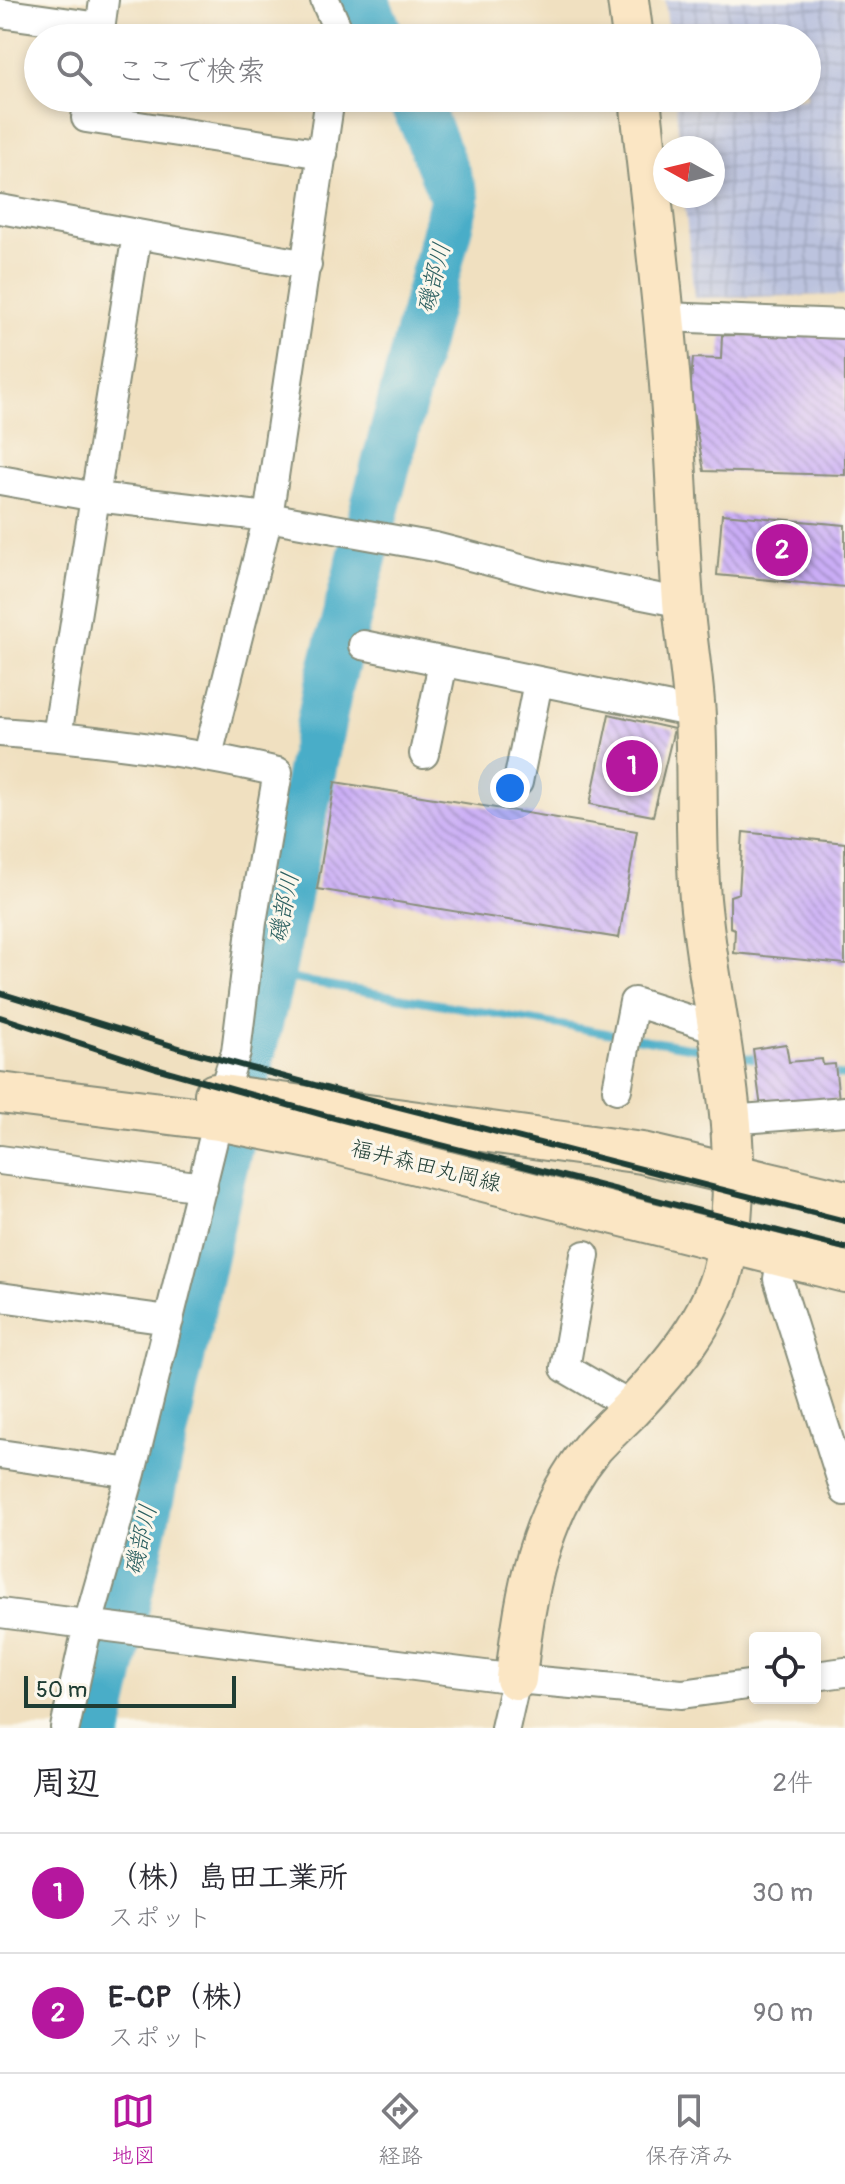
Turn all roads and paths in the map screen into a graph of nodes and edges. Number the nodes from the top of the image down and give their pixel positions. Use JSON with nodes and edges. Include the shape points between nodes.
{"nodes":[{"id":1,"x":325,"y":0,"type":"edge"},
{"id":2,"x":628,"y":0,"type":"edge"},
{"id":3,"x":0,"y":13,"type":"edge"},
{"id":4,"x":101,"y":22,"type":"edge"},
{"id":5,"x":335,"y":24,"type":"edge"},
{"id":6,"x":631,"y":24,"type":"edge"},
{"id":7,"x":87,"y":112,"type":"edge"},
{"id":8,"x":328,"y":112,"type":"edge"},
{"id":9,"x":642,"y":112,"type":"edge"},
{"id":10,"x":323,"y":154,"type":"junction"},
{"id":11,"x":0,"y":209,"type":"edge"},
{"id":12,"x":137,"y":234,"type":"junction"},
{"id":13,"x":307,"y":265,"type":"junction"},
{"id":14,"x":665,"y":317,"type":"junction"},
{"id":15,"x":845,"y":324,"type":"edge"},
{"id":16,"x":0,"y":480,"type":"edge"},
{"id":17,"x":96,"y":497,"type":"junction"},
{"id":18,"x":268,"y":517,"type":"junction"},
{"id":19,"x":683,"y":603,"type":"junction"},
{"id":20,"x":363,"y":645,"type":"dead end"},
{"id":21,"x":443,"y":663,"type":"junction"},
{"id":22,"x":538,"y":682,"type":"junction"},
{"id":23,"x":695,"y":713,"type":"junction"},
{"id":24,"x":0,"y":732,"type":"edge"},
{"id":25,"x":57,"y":736,"type":"junction"},
{"id":26,"x":424,"y":754,"type":"dead end"},
{"id":27,"x":208,"y":755,"type":"junction"},
{"id":28,"x":518,"y":782,"type":"dead end"},
{"id":29,"x":719,"y":1029,"type":"junction"},
{"id":30,"x":0,"y":1068,"type":"edge"},
{"id":31,"x":617,"y":1089,"type":"dead end"},
{"id":32,"x":0,"y":1093,"type":"edge"},
{"id":33,"x":237,"y":1110,"type":"junction"},
{"id":34,"x":845,"y":1111,"type":"edge"},
{"id":35,"x":729,"y":1120,"type":"junction"},
{"id":36,"x":0,"y":1160,"type":"edge"},
{"id":37,"x":735,"y":1174,"type":"junction"},
{"id":38,"x":203,"y":1187,"type":"junction"},
{"id":39,"x":845,"y":1201,"type":"edge"},
{"id":40,"x":728,"y":1242,"type":"junction"},
{"id":41,"x":585,"y":1255,"type":"dead end"},
{"id":42,"x":782,"y":1256,"type":"junction"},
{"id":43,"x":845,"y":1272,"type":"edge"},
{"id":44,"x":0,"y":1297,"type":"edge"},
{"id":45,"x":169,"y":1320,"type":"junction"},
{"id":46,"x":632,"y":1407,"type":"junction"},
{"id":47,"x":0,"y":1454,"type":"edge"},
{"id":48,"x":131,"y":1473,"type":"junction"},
{"id":49,"x":845,"y":1491,"type":"edge"},
{"id":50,"x":0,"y":1613,"type":"edge"},
{"id":51,"x":88,"y":1624,"type":"junction"},
{"id":52,"x":845,"y":1672,"type":"edge"},
{"id":53,"x":821,"y":1675,"type":"edge"},
{"id":54,"x":516,"y":1679,"type":"junction"},
{"id":55,"x":749,"y":1685,"type":"edge"},
{"id":56,"x":65,"y":1728,"type":"edge"},
{"id":57,"x":505,"y":1728,"type":"edge"}],
"edges":[{"from":1,"to":5,"type":"street"},
{"from":2,"to":6,"type":"street"},
{"from":3,"to":4,"type":"street"},
{"from":7,"to":10,"type":"street","via":[[86,118]]},
{"from":8,"to":10,"type":"street"},
{"from":9,"to":14,"type":"street"},
{"from":10,"to":13,"type":"street"},
{"from":11,"to":12,"type":"street"},
{"from":12,"to":13,"type":"street"},
{"from":12,"to":17,"type":"street"},
{"from":13,"to":18,"type":"street"},
{"from":14,"to":15,"type":"street"},
{"from":14,"to":19,"type":"street"},
{"from":16,"to":17,"type":"street"},
{"from":17,"to":18,"type":"street"},
{"from":17,"to":25,"type":"street"},
{"from":18,"to":19,"type":"street","via":[[435,547]]},
{"from":18,"to":27,"type":"street"},
{"from":19,"to":23,"type":"street"},
{"from":20,"to":21,"type":"street"},
{"from":21,"to":22,"type":"street"},
{"from":21,"to":26,"type":"street"},
{"from":22,"to":23,"type":"street"},
{"from":22,"to":28,"type":"street"},
{"from":23,"to":29,"type":"street","via":[[700,896]]},
{"from":24,"to":25,"type":"street"},
{"from":25,"to":27,"type":"street"},
{"from":27,"to":33,"type":"street","via":[[278,772],[236,1052]]},
{"from":29,"to":31,"type":"street","via":[[634,1002]]},
{"from":29,"to":35,"type":"street"},
{"from":30,"to":33,"type":"street","name":"福井森田丸岡線"},
{"from":32,"to":33,"type":"street","name":"福井森田丸岡線"},
{"from":33,"to":37,"type":"street","name":"福井森田丸岡線","via":[[560,1139]]},
{"from":33,"to":38,"type":"street"},
{"from":33,"to":40,"type":"street","name":"福井森田丸岡線"},
{"from":34,"to":35,"type":"street"},
{"from":35,"to":37,"type":"street"},
{"from":36,"to":38,"type":"street"},
{"from":37,"to":39,"type":"street","name":"福井森田丸岡線"},
{"from":37,"to":40,"type":"street"},
{"from":38,"to":45,"type":"street"},
{"from":40,"to":42,"type":"street","name":"福井森田丸岡線"},
{"from":40,"to":46,"type":"street","via":[[702,1318]]},
{"from":41,"to":46,"type":"street","via":[[565,1368]]},
{"from":42,"to":43,"type":"street","name":"福井森田丸岡線"},
{"from":42,"to":49,"type":"street","via":[[778,1279]]},
{"from":44,"to":45,"type":"street"},
{"from":45,"to":48,"type":"street"},
{"from":46,"to":54,"type":"street","via":[[593,1447],[560,1496],[537,1551]]},
{"from":47,"to":48,"type":"street"},
{"from":48,"to":51,"type":"street"},
{"from":50,"to":51,"type":"street"},
{"from":51,"to":54,"type":"street"},
{"from":51,"to":56,"type":"street"},
{"from":52,"to":53,"type":"street"},
{"from":54,"to":55,"type":"street","via":[[682,1694]]},
{"from":54,"to":57,"type":"street"}]}
